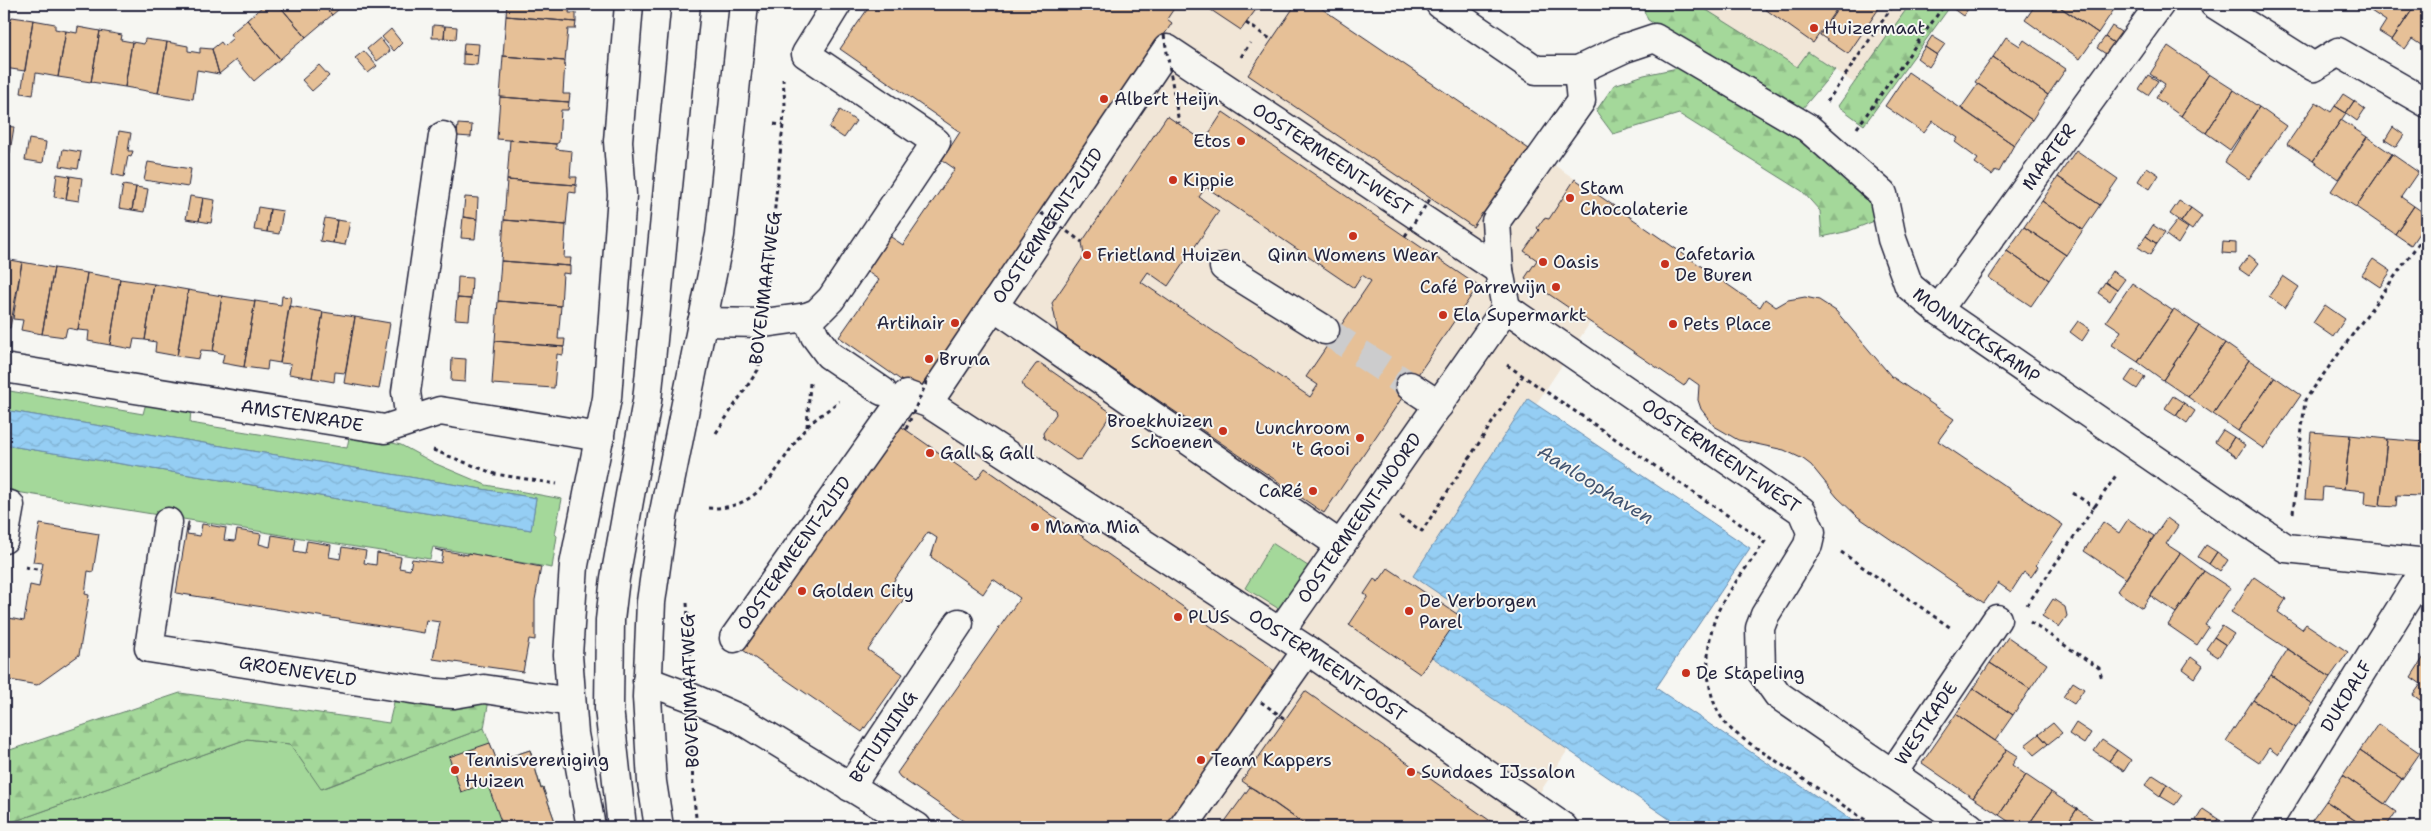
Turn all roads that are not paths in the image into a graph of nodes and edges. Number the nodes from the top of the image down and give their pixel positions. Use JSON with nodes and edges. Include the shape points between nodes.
{"nodes":[{"id":1,"x":629,"y":4,"type":"edge"},
{"id":2,"x":686,"y":4,"type":"edge"},
{"id":3,"x":744,"y":4,"type":"edge"},
{"id":4,"x":837,"y":4,"type":"edge"},
{"id":5,"x":1440,"y":4,"type":"edge"},
{"id":6,"x":2160,"y":4,"type":"edge"},
{"id":7,"x":2214,"y":4,"type":"edge"},
{"id":8,"x":1165,"y":42,"type":"joint"},
{"id":9,"x":1578,"y":70,"type":"junction"},
{"id":10,"x":2427,"y":103,"type":"edge"},
{"id":11,"x":443,"y":136,"type":"dead end"},
{"id":12,"x":1224,"y":266,"type":"dead end"},
{"id":13,"x":1499,"y":270,"type":"junction"},
{"id":14,"x":994,"y":306,"type":"junction"},
{"id":15,"x":1506,"y":308,"type":"junction"},
{"id":16,"x":1938,"y":310,"type":"junction"},
{"id":17,"x":807,"y":317,"type":"junction"},
{"id":18,"x":702,"y":322,"type":"junction"},
{"id":19,"x":1325,"y":330,"type":"tunnel mouth"},
{"id":20,"x":4,"y":368,"type":"edge"},
{"id":21,"x":1410,"y":386,"type":"tunnel mouth"},
{"id":22,"x":911,"y":391,"type":"junction"},
{"id":23,"x":1439,"y":405,"type":"junction"},
{"id":24,"x":410,"y":420,"type":"junction"},
{"id":25,"x":600,"y":437,"type":"junction"},
{"id":26,"x":4,"y":504,"type":"edge"},
{"id":27,"x":168,"y":522,"type":"dead end"},
{"id":28,"x":4,"y":539,"type":"edge"},
{"id":29,"x":1340,"y":545,"type":"junction"},
{"id":30,"x":2427,"y":564,"type":"edge"},
{"id":31,"x":2009,"y":617,"type":"road end"},
{"id":32,"x":959,"y":623,"type":"dead end"},
{"id":33,"x":1280,"y":632,"type":"junction"},
{"id":34,"x":734,"y":638,"type":"dead end"},
{"id":35,"x":1307,"y":650,"type":"junction"},
{"id":36,"x":647,"y":682,"type":"junction"},
{"id":37,"x":570,"y":702,"type":"junction"},
{"id":38,"x":1892,"y":774,"type":"junction"},
{"id":39,"x":850,"y":787,"type":"junction"},
{"id":40,"x":1550,"y":824,"type":"edge"},
{"id":41,"x":591,"y":827,"type":"edge"},
{"id":42,"x":622,"y":827,"type":"edge"},
{"id":43,"x":659,"y":827,"type":"edge"},
{"id":44,"x":916,"y":827,"type":"edge"},
{"id":45,"x":1183,"y":827,"type":"edge"},
{"id":46,"x":1970,"y":827,"type":"edge"},
{"id":47,"x":2265,"y":827,"type":"edge"}],
"edges":[{"from":1,"to":25,"type":"street","via":[[618,141],[622,195],[607,398]]},
{"from":2,"to":42,"type":"street","via":[[647,400],[610,620],[609,708]]},
{"from":3,"to":18,"type":"street","via":[[720,235]]},
{"from":4,"to":17,"type":"street","via":[[806,54],[936,142],[832,299],[817,313]]},
{"from":5,"to":9,"type":"street","name":"MONNICKSKAMP","via":[[1536,70]]},
{"from":6,"to":16,"type":"street","name":"MARTER"},
{"from":7,"to":10,"type":"street","via":[[2314,67],[2338,52]]},
{"from":8,"to":13,"type":"street","name":"OOSTERMEENT-WEST"},
{"from":8,"to":14,"type":"street","name":"OOSTERMEENT-ZUID"},
{"from":9,"to":13,"type":"street","via":[[1581,101],[1496,221]]},
{"from":9,"to":16,"type":"street","name":"MONNICKSKAMP","via":[[1654,38],[1808,128],[1883,194],[1892,239],[1909,286]]},
{"from":11,"to":24,"type":"street","via":[[406,392]]},
{"from":12,"to":19,"type":"street"},
{"from":13,"to":15,"type":"street"},
{"from":14,"to":22,"type":"street","name":"OOSTERMEENT-ZUID"},
{"from":14,"to":29,"type":"street"},
{"from":15,"to":23,"type":"street","name":"OOSTERMEENT-NOORD"},
{"from":15,"to":38,"type":"street","name":"OOSTERMEENT-WEST","via":[[1802,511],[1811,532],[1808,545],[1760,628],[1761,671],[1778,695]]},
{"from":16,"to":30,"type":"street","name":"MONNICKSKAMP","via":[[2286,548]]},
{"from":17,"to":18,"type":"street","via":[[764,323]]},
{"from":17,"to":22,"type":"street","name":"OOSTERMEENT-OOST","via":[[815,336],[829,355]]},
{"from":18,"to":36,"type":"street","via":[[656,557]]},
{"from":20,"to":24,"type":"street","name":"AMSTENRADE","via":[[385,429]]},
{"from":21,"to":23,"type":"street"},
{"from":22,"to":33,"type":"street","name":"OOSTERMEENT-OOST"},
{"from":22,"to":34,"type":"street","name":"OOSTERMEENT-ZUID"},
{"from":23,"to":29,"type":"street","name":"OOSTERMEENT-NOORD"},
{"from":24,"to":25,"type":"street","name":"AMSTENRADE","via":[[440,411]]},
{"from":25,"to":37,"type":"street","via":[[574,565],[568,655]]},
{"from":26,"to":28,"type":"street","via":[[10,505]]},
{"from":27,"to":37,"type":"street","name":"GROENEVELD","via":[[149,648],[437,693],[484,689]]},
{"from":29,"to":33,"type":"street","name":"OOSTERMEENT-NOORD"},
{"from":30,"to":47,"type":"street","name":"DUKDALF"},
{"from":31,"to":38,"type":"street","name":"WESTKADE","via":[[1978,647]]},
{"from":32,"to":39,"type":"street","name":"BETUINING"},
{"from":33,"to":35,"type":"street","name":"OOSTERMEENT-OOST"},
{"from":35,"to":40,"type":"street","name":"OOSTERMEENT-OOST"},
{"from":35,"to":45,"type":"street"},
{"from":36,"to":39,"type":"street","via":[[738,718]]},
{"from":36,"to":43,"type":"street","via":[[652,782]]},
{"from":37,"to":41,"type":"street"},
{"from":38,"to":46,"type":"street","name":"WESTKADE"},
{"from":39,"to":44,"type":"street","name":"BETUINING"}]}
